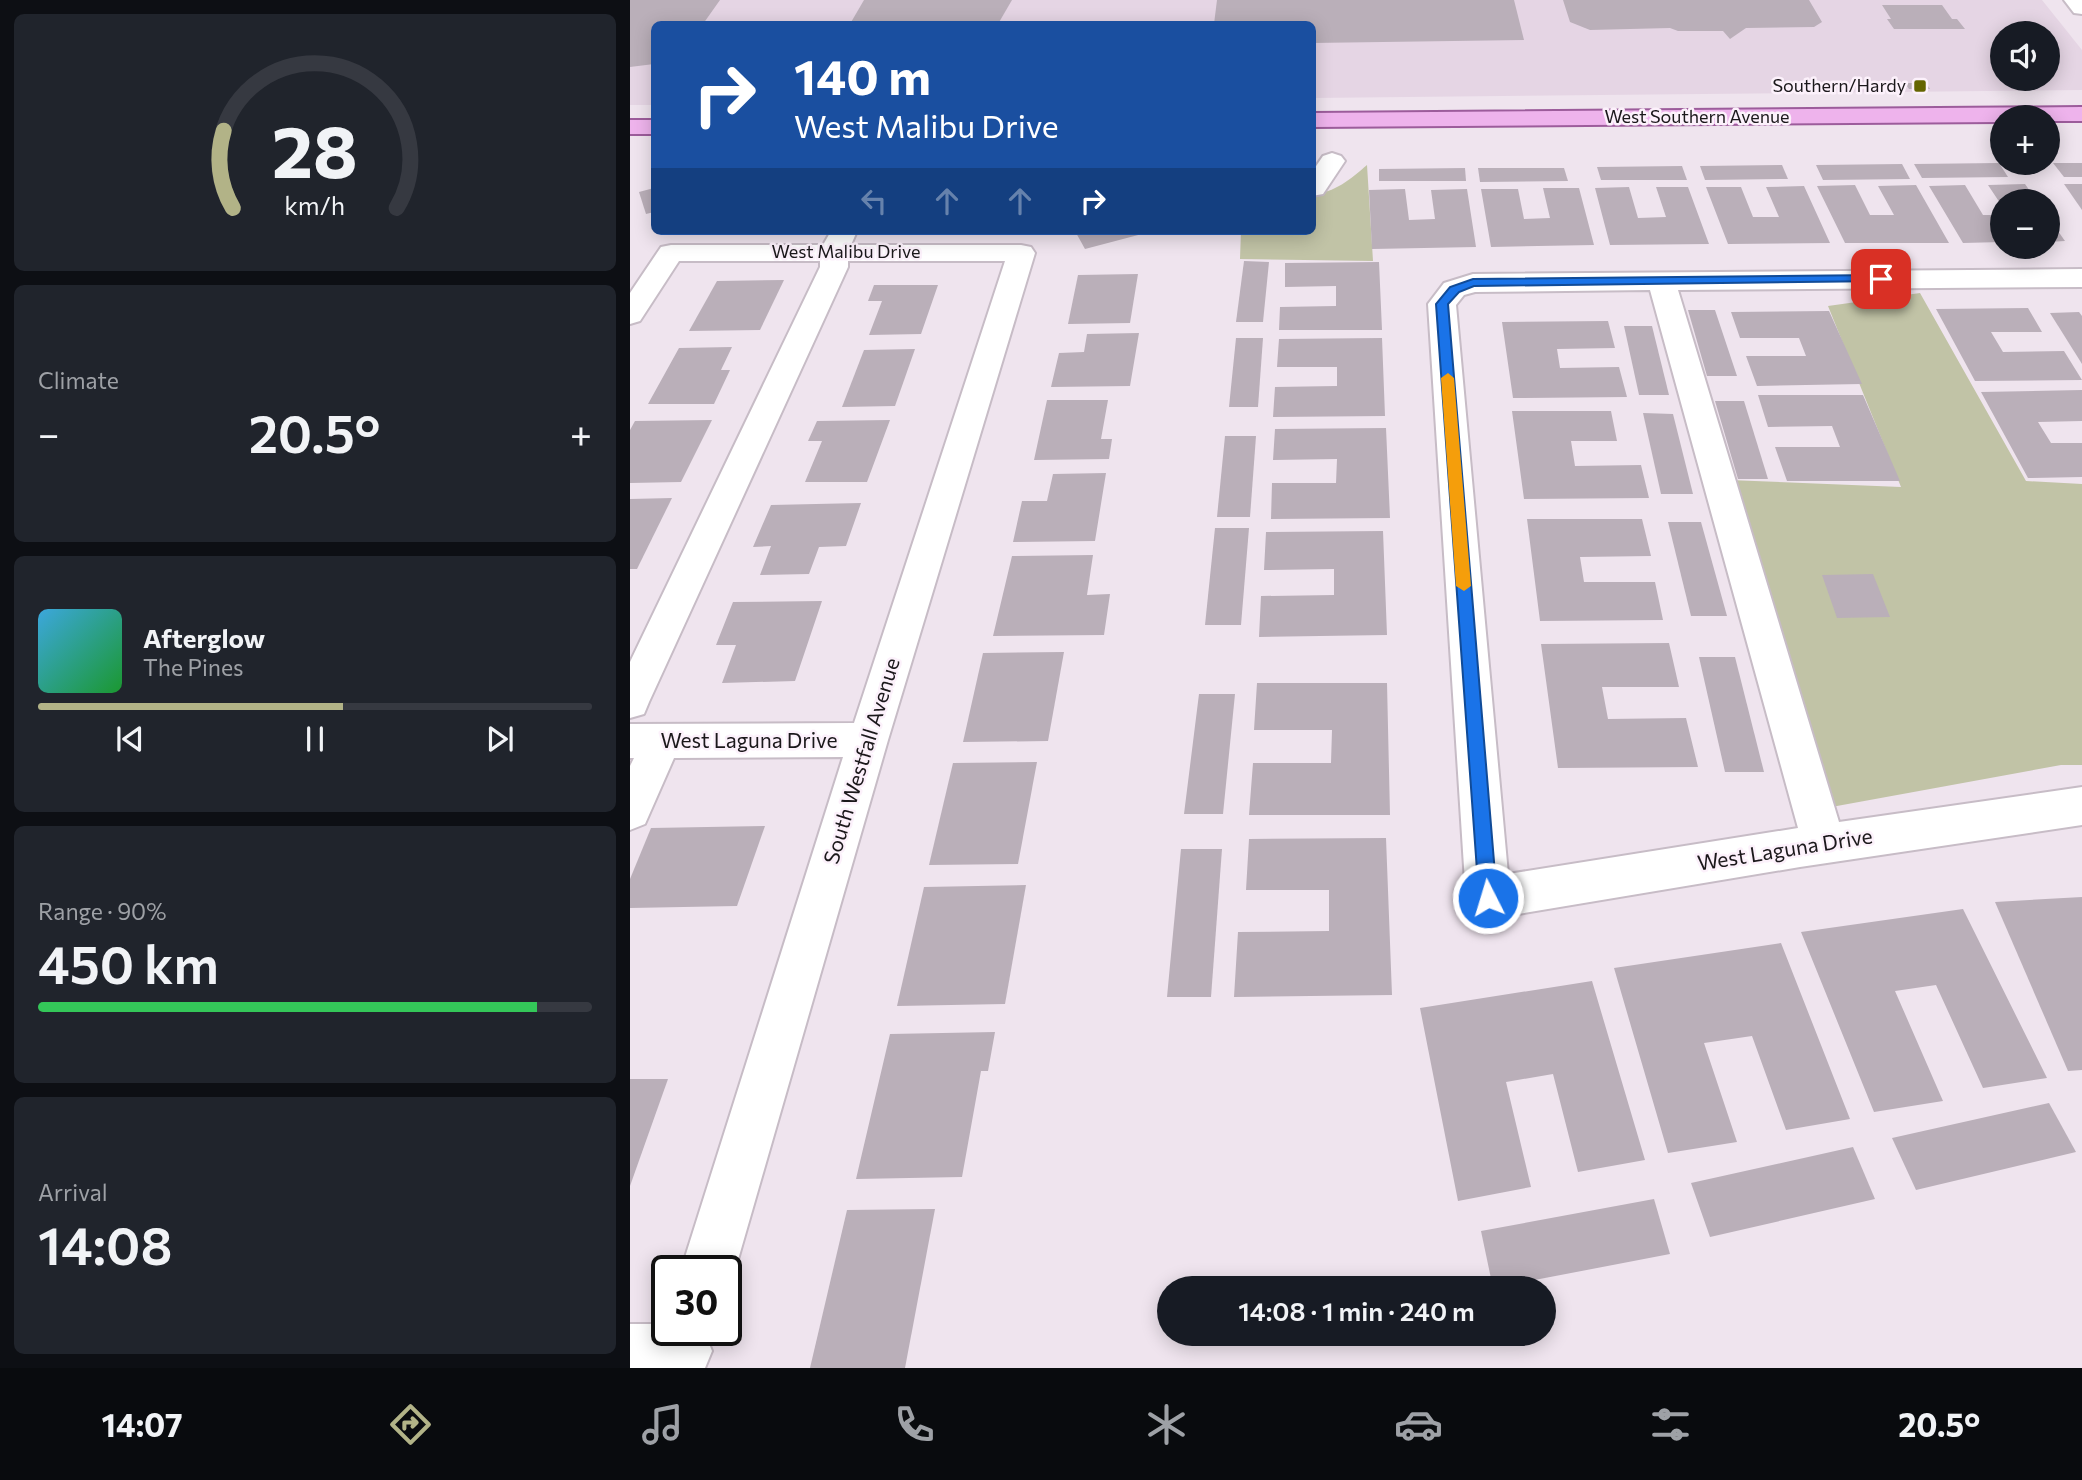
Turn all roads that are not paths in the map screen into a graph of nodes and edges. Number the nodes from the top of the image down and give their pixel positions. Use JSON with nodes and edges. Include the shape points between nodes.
{"nodes":[{"id":1,"x":2075,"y":0,"type":"edge"},
{"id":2,"x":2082,"y":8,"type":"edge"},
{"id":3,"x":2082,"y":114,"type":"edge"},
{"id":4,"x":1316,"y":120,"type":"edge"},
{"id":5,"x":630,"y":127,"type":"edge"},
{"id":6,"x":651,"y":127,"type":"edge"},
{"id":7,"x":1332,"y":161,"type":"dead end"},
{"id":8,"x":1316,"y":186,"type":"edge"},
{"id":9,"x":839,"y":241,"type":"edge"},
{"id":10,"x":1021,"y":253,"type":"joint"},
{"id":11,"x":1661,"y":280,"type":"junction"},
{"id":12,"x":2079,"y":282,"type":"edge"},
{"id":13,"x":630,"y":315,"type":"edge"},
{"id":14,"x":630,"y":702,"type":"edge"},
{"id":15,"x":868,"y":740,"type":"junction"},
{"id":16,"x":646,"y":741,"type":"edge"},
{"id":17,"x":2082,"y":806,"type":"edge"},
{"id":18,"x":630,"y":811,"type":"edge"},
{"id":19,"x":1825,"y":844,"type":"junction"},
{"id":20,"x":713,"y":1255,"type":"edge"},
{"id":21,"x":684,"y":1350,"type":"edge"},
{"id":22,"x":630,"y":1352,"type":"edge"}],
"edges":[{"from":1,"to":2,"type":"street"},
{"from":3,"to":4,"type":"main road","name":"West Southern Avenue"},
{"from":5,"to":6,"type":"main road"},
{"from":7,"to":8,"type":"street"},
{"from":9,"to":10,"type":"street","name":"West Malibu Drive"},
{"from":9,"to":13,"type":"street","name":"West Malibu Drive","via":[[671,253]]},
{"from":9,"to":14,"type":"street","via":[[834,267]]},
{"from":10,"to":15,"type":"street","name":"South Westfall Avenue"},
{"from":11,"to":12,"type":"street"},
{"from":11,"to":19,"type":"street"},
{"from":11,"to":19,"type":"street","name":"West Laguna Drive","via":[[1473,283],[1454,289],[1442,304],[1488,898]]},
{"from":15,"to":16,"type":"street","name":"West Laguna Drive"},
{"from":15,"to":20,"type":"street","name":"South Westfall Avenue"},
{"from":16,"to":18,"type":"street"},
{"from":17,"to":19,"type":"street","name":"West Laguna Drive"},
{"from":21,"to":22,"type":"street"}]}
